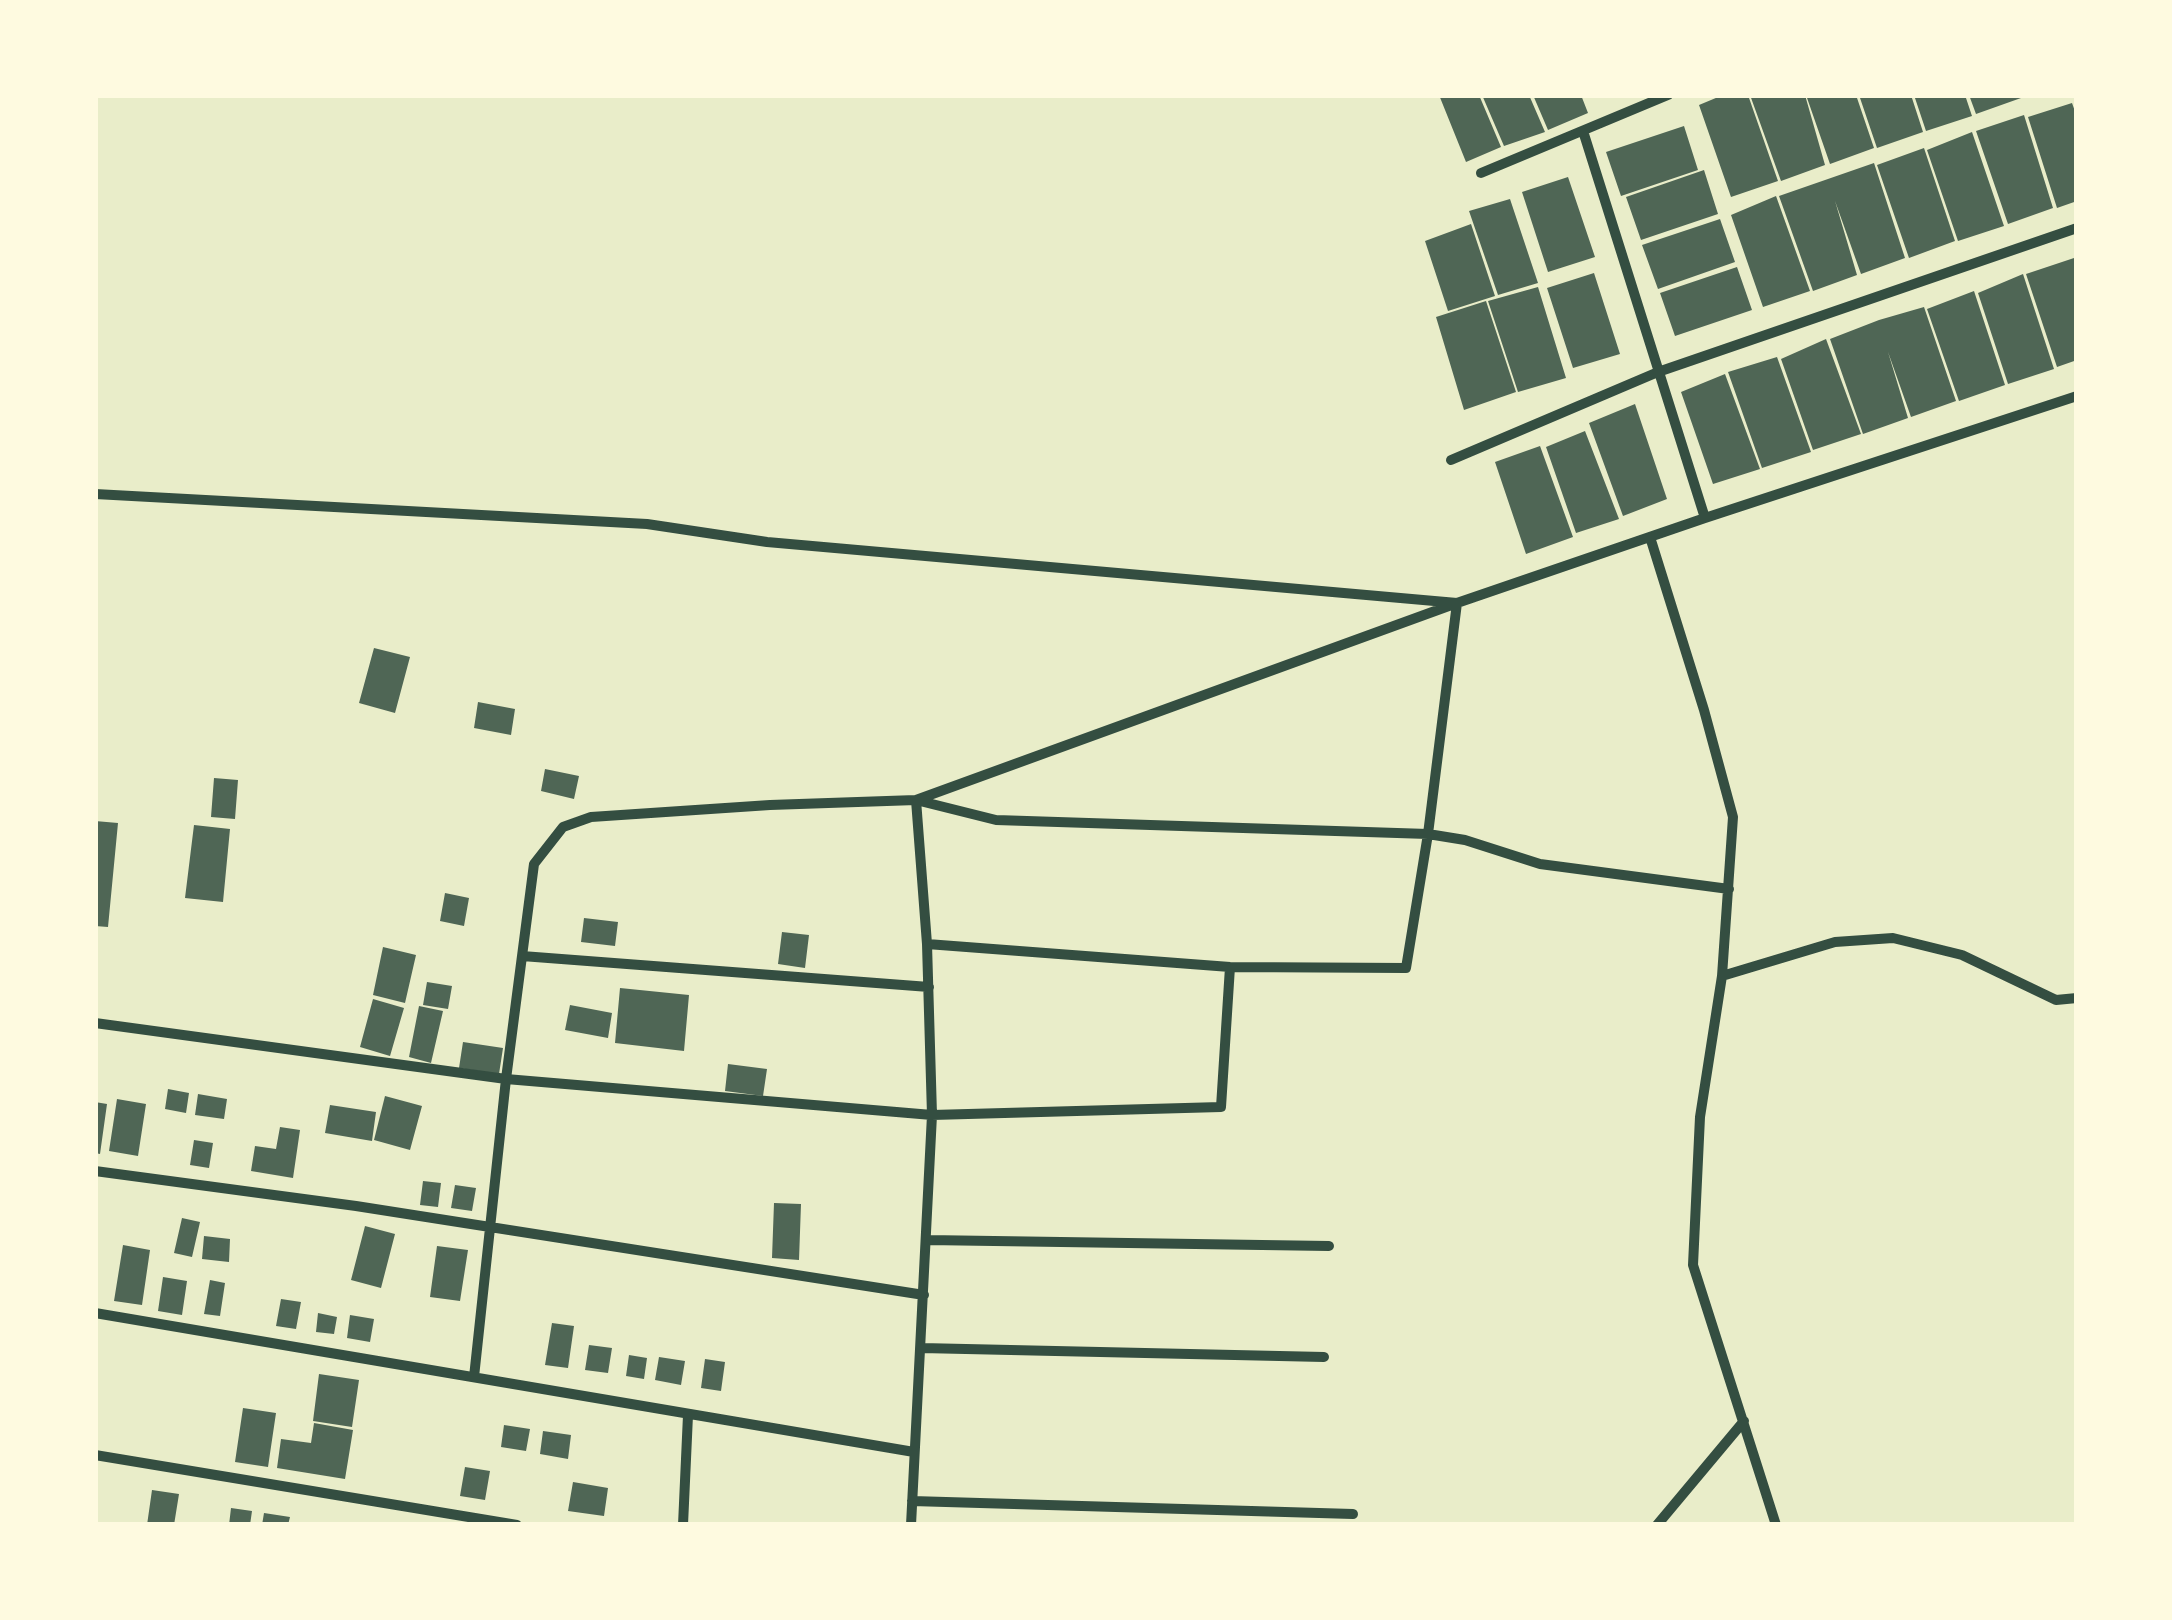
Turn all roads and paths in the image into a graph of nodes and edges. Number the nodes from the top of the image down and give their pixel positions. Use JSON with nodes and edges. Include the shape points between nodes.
{"nodes":[{"id":1,"x":1668,"y":95,"type":"edge"},
{"id":2,"x":1583,"y":131,"type":"junction"},
{"id":3,"x":1481,"y":173,"type":"dead end"},
{"id":4,"x":2077,"y":228,"type":"edge"},
{"id":5,"x":1658,"y":372,"type":"junction"},
{"id":6,"x":2077,"y":396,"type":"edge"},
{"id":7,"x":1450,"y":460,"type":"dead end"},
{"id":8,"x":95,"y":494,"type":"edge"},
{"id":9,"x":1706,"y":518,"type":"junction"},
{"id":10,"x":1650,"y":537,"type":"junction"},
{"id":11,"x":1457,"y":604,"type":"junction"},
{"id":12,"x":916,"y":800,"type":"junction"},
{"id":13,"x":1428,"y":834,"type":"junction"},
{"id":14,"x":1728,"y":889,"type":"junction"},
{"id":15,"x":926,"y":944,"type":"junction"},
{"id":16,"x":522,"y":956,"type":"junction"},
{"id":17,"x":1230,"y":967,"type":"junction"},
{"id":18,"x":1722,"y":976,"type":"junction"},
{"id":19,"x":929,"y":987,"type":"junction"},
{"id":20,"x":2077,"y":998,"type":"edge"},
{"id":21,"x":95,"y":1023,"type":"edge"},
{"id":22,"x":506,"y":1079,"type":"junction"},
{"id":23,"x":932,"y":1114,"type":"junction"},
{"id":24,"x":95,"y":1171,"type":"edge"},
{"id":25,"x":492,"y":1228,"type":"junction"},
{"id":26,"x":926,"y":1240,"type":"junction"},
{"id":27,"x":1329,"y":1246,"type":"dead end"},
{"id":28,"x":924,"y":1296,"type":"junction"},
{"id":29,"x":95,"y":1313,"type":"edge"},
{"id":30,"x":921,"y":1348,"type":"junction"},
{"id":31,"x":1324,"y":1357,"type":"dead end"},
{"id":32,"x":474,"y":1377,"type":"junction"},
{"id":33,"x":688,"y":1415,"type":"junction"},
{"id":34,"x":1744,"y":1421,"type":"junction"},
{"id":35,"x":914,"y":1452,"type":"junction"},
{"id":36,"x":95,"y":1455,"type":"edge"},
{"id":37,"x":912,"y":1502,"type":"junction"},
{"id":38,"x":1353,"y":1514,"type":"dead end"},
{"id":39,"x":517,"y":1525,"type":"edge"},
{"id":40,"x":683,"y":1525,"type":"edge"},
{"id":41,"x":911,"y":1525,"type":"edge"},
{"id":42,"x":1657,"y":1525,"type":"edge"},
{"id":43,"x":1776,"y":1525,"type":"edge"}],
"edges":[{"from":1,"to":2,"type":"street"},
{"from":2,"to":3,"type":"street"},
{"from":2,"to":5,"type":"street"},
{"from":4,"to":5,"type":"street"},
{"from":5,"to":7,"type":"street"},
{"from":5,"to":9,"type":"street"},
{"from":6,"to":9,"type":"street"},
{"from":8,"to":11,"type":"street","via":[[647,524],[768,542]]},
{"from":9,"to":10,"type":"street"},
{"from":10,"to":11,"type":"street"},
{"from":10,"to":14,"type":"street","via":[[1734,816]]},
{"from":11,"to":12,"type":"street"},
{"from":11,"to":13,"type":"street"},
{"from":12,"to":13,"type":"street","via":[[996,820]]},
{"from":12,"to":15,"type":"street"},
{"from":12,"to":16,"type":"street","via":[[592,817],[563,827],[534,864]]},
{"from":13,"to":14,"type":"street","via":[[1540,864]]},
{"from":13,"to":17,"type":"street","via":[[1406,968]]},
{"from":14,"to":18,"type":"street"},
{"from":15,"to":17,"type":"street"},
{"from":15,"to":19,"type":"street"},
{"from":16,"to":19,"type":"street"},
{"from":16,"to":22,"type":"street"},
{"from":17,"to":23,"type":"street","via":[[1221,1106]]},
{"from":18,"to":20,"type":"street","via":[[1835,942],[1893,938],[1962,955],[2056,1000]]},
{"from":18,"to":34,"type":"street","via":[[1700,1117],[1693,1265]]},
{"from":19,"to":23,"type":"street"},
{"from":21,"to":22,"type":"street"},
{"from":22,"to":23,"type":"street"},
{"from":22,"to":25,"type":"street"},
{"from":23,"to":26,"type":"street"},
{"from":24,"to":25,"type":"street"},
{"from":25,"to":28,"type":"street"},
{"from":25,"to":32,"type":"street"},
{"from":26,"to":27,"type":"street"},
{"from":26,"to":28,"type":"street"},
{"from":28,"to":30,"type":"street"},
{"from":29,"to":32,"type":"street"},
{"from":30,"to":31,"type":"street"},
{"from":30,"to":35,"type":"street"},
{"from":32,"to":33,"type":"street"},
{"from":33,"to":35,"type":"street"},
{"from":33,"to":40,"type":"street"},
{"from":34,"to":42,"type":"street"},
{"from":34,"to":43,"type":"street"},
{"from":35,"to":37,"type":"street"},
{"from":36,"to":39,"type":"street"},
{"from":37,"to":38,"type":"street"},
{"from":37,"to":41,"type":"street"}]}
